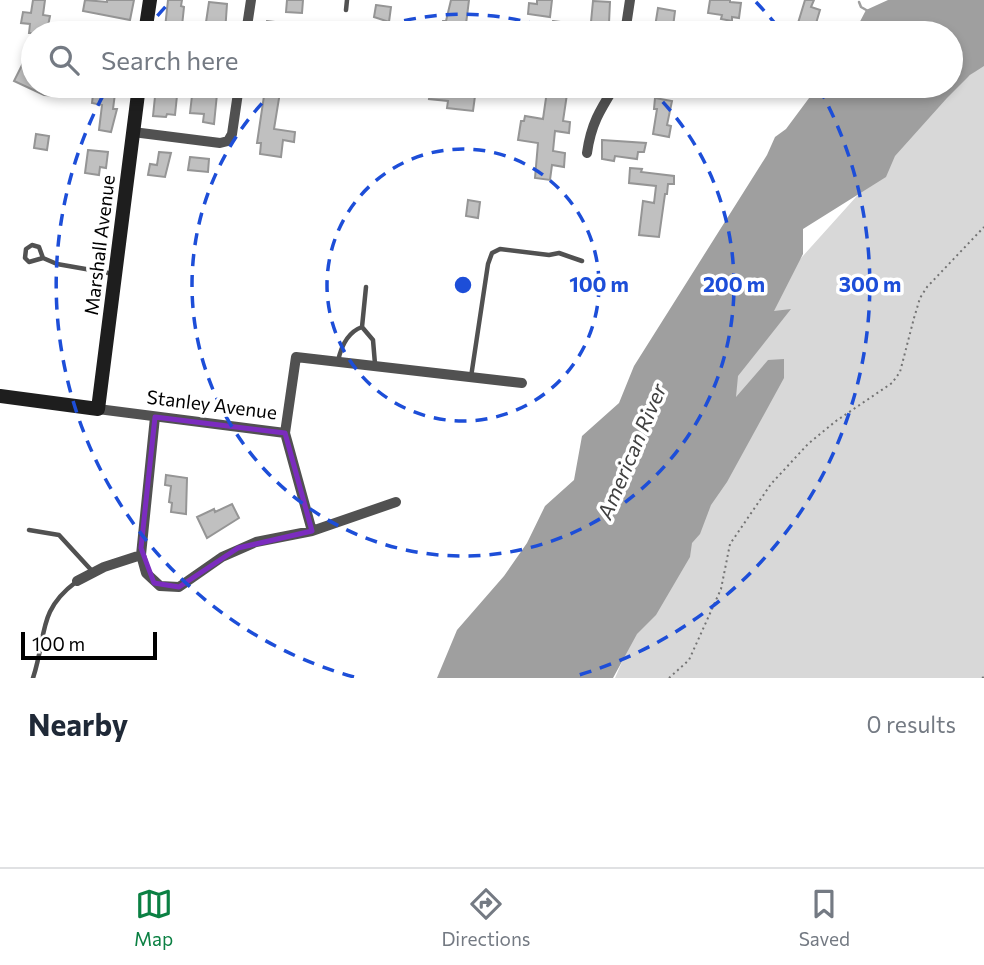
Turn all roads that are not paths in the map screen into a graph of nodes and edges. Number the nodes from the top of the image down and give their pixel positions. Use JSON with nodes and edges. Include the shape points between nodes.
{"nodes":[{"id":1,"x":150,"y":0,"type":"edge"},
{"id":2,"x":251,"y":0,"type":"edge"},
{"id":3,"x":347,"y":0,"type":"edge"},
{"id":4,"x":630,"y":0,"type":"edge"},
{"id":5,"x":346,"y":10,"type":"dead end"},
{"id":6,"x":147,"y":21,"type":"edge"},
{"id":7,"x":248,"y":21,"type":"edge"},
{"id":8,"x":627,"y":21,"type":"edge"},
{"id":9,"x":137,"y":98,"type":"edge"},
{"id":10,"x":237,"y":98,"type":"edge"},
{"id":11,"x":608,"y":98,"type":"edge"},
{"id":12,"x":133,"y":132,"type":"junction"},
{"id":13,"x":587,"y":153,"type":"dead end"},
{"id":14,"x":43,"y":258,"type":"junction"},
{"id":15,"x":582,"y":261,"type":"dead end"},
{"id":16,"x":115,"y":274,"type":"junction"},
{"id":17,"x":366,"y":287,"type":"dead end"},
{"id":18,"x":362,"y":327,"type":"junction"},
{"id":19,"x":338,"y":362,"type":"junction"},
{"id":20,"x":374,"y":366,"type":"junction"},
{"id":21,"x":471,"y":377,"type":"junction"},
{"id":22,"x":522,"y":383,"type":"dead end"},
{"id":23,"x":0,"y":396,"type":"edge"},
{"id":24,"x":97,"y":409,"type":"junction"},
{"id":25,"x":155,"y":417,"type":"junction"},
{"id":26,"x":285,"y":433,"type":"junction"},
{"id":27,"x":396,"y":502,"type":"dead end"},
{"id":28,"x":29,"y":530,"type":"dead end"},
{"id":29,"x":312,"y":531,"type":"junction"},
{"id":30,"x":141,"y":555,"type":"junction"},
{"id":31,"x":94,"y":572,"type":"junction"},
{"id":32,"x":77,"y":581,"type":"joint"},
{"id":33,"x":33,"y":678,"type":"edge"}],
"edges":[{"from":1,"to":6,"type":"street"},
{"from":2,"to":7,"type":"street"},
{"from":3,"to":5,"type":"lane"},
{"from":4,"to":8,"type":"street"},
{"from":9,"to":12,"type":"street","name":"Marshall Avenue"},
{"from":10,"to":12,"type":"street","via":[[228,141]]},
{"from":11,"to":13,"type":"street","via":[[595,118]]},
{"from":12,"to":16,"type":"street","name":"Marshall Avenue"},
{"from":14,"to":14,"type":"lane","via":[[39,247],[26,249],[29,262]]},
{"from":14,"to":16,"type":"lane"},
{"from":15,"to":21,"type":"lane","via":[[559,253],[500,248],[492,253]]},
{"from":16,"to":24,"type":"street","name":"Marshall Avenue"},
{"from":17,"to":18,"type":"lane"},
{"from":18,"to":19,"type":"lane","via":[[353,331],[341,348]]},
{"from":18,"to":20,"type":"lane","via":[[373,340]]},
{"from":19,"to":20,"type":"street","name":"Stanley Avenue"},
{"from":19,"to":26,"type":"street","name":"Stanley Avenue","via":[[296,357]]},
{"from":20,"to":21,"type":"street","name":"Stanley Avenue"},
{"from":21,"to":22,"type":"street","name":"Stanley Avenue"},
{"from":23,"to":24,"type":"street","name":"Stanley Avenue"},
{"from":24,"to":25,"type":"street","name":"Stanley Avenue"},
{"from":25,"to":26,"type":"street","name":"Stanley Avenue"},
{"from":25,"to":30,"type":"street"},
{"from":26,"to":29,"type":"street"},
{"from":27,"to":29,"type":"street"},
{"from":28,"to":31,"type":"lane","via":[[59,536]]},
{"from":29,"to":30,"type":"street","via":[[238,548],[172,588],[150,579]]},
{"from":30,"to":31,"type":"street"},
{"from":31,"to":32,"type":"street"},
{"from":32,"to":33,"type":"lane","via":[[51,606]]}]}
